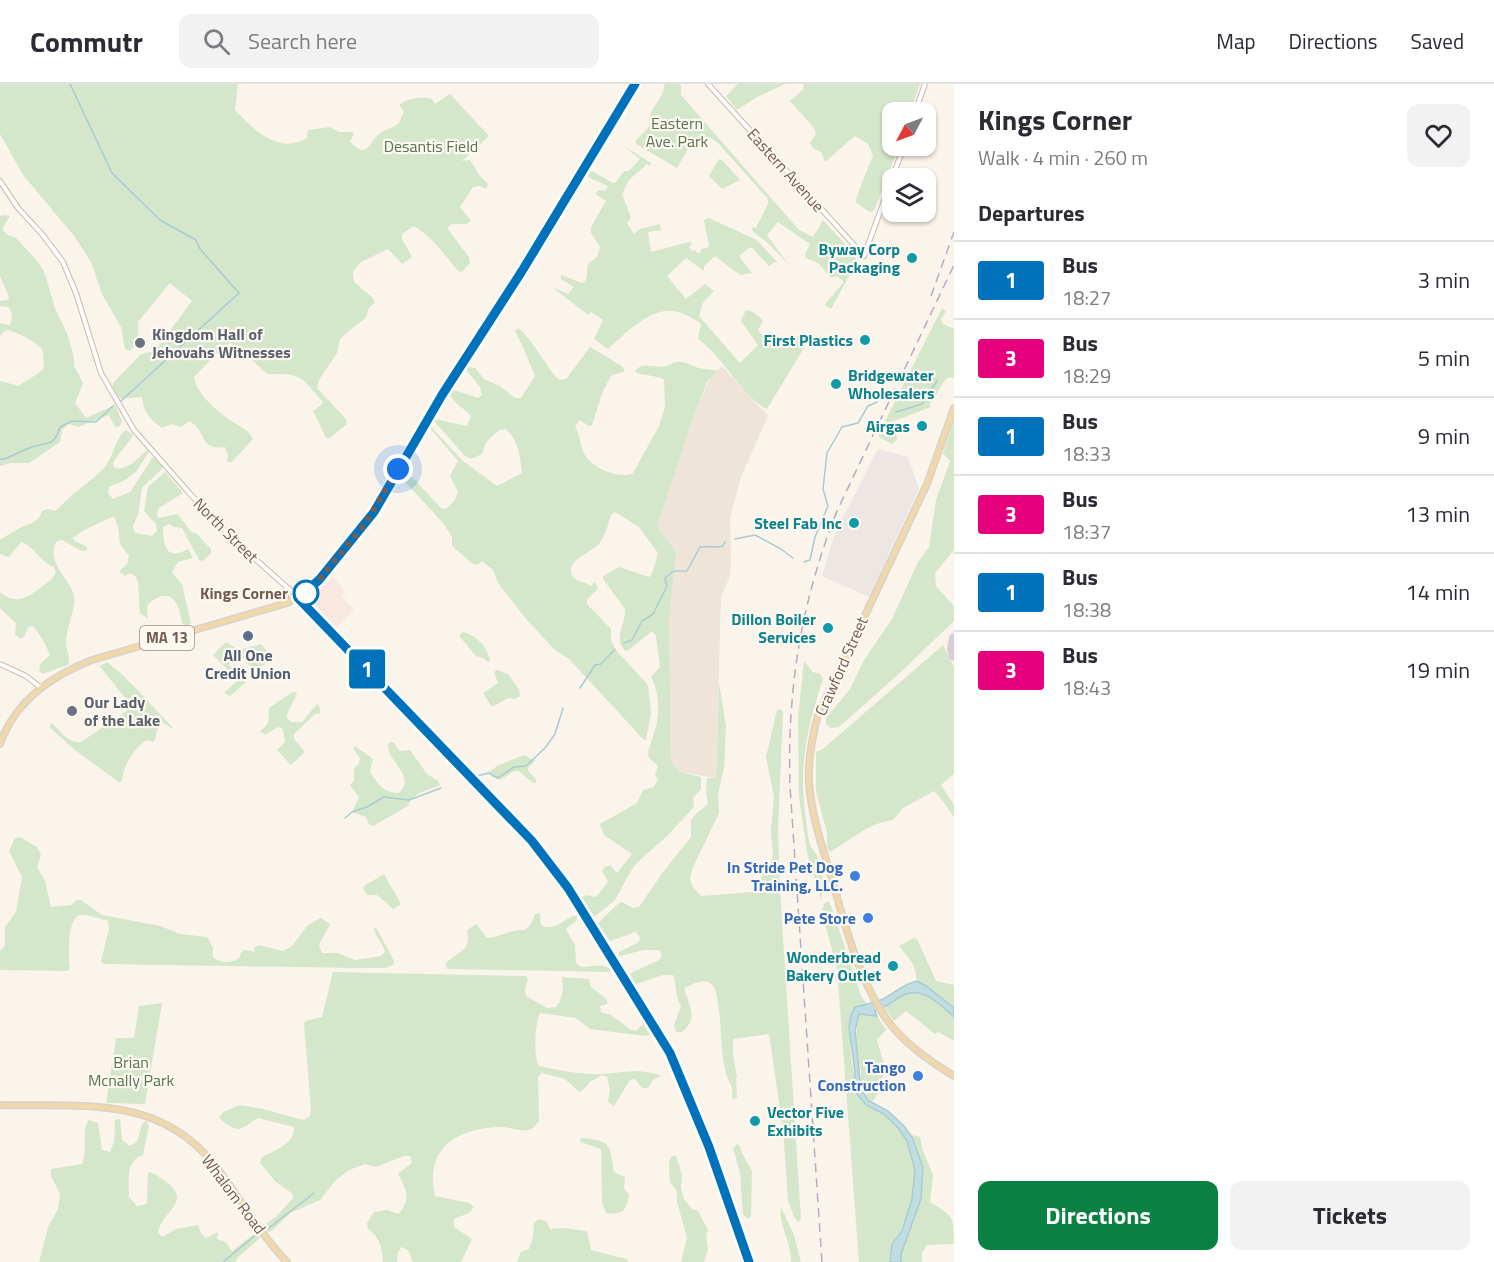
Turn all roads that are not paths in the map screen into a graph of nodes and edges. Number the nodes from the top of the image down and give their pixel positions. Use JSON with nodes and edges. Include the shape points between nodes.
{"nodes":[{"id":1,"x":635,"y":84,"type":"edge"},
{"id":2,"x":708,"y":84,"type":"edge"},
{"id":3,"x":925,"y":84,"type":"edge"},
{"id":4,"x":919,"y":102,"type":"edge"},
{"id":5,"x":900,"y":156,"type":"edge"},
{"id":6,"x":0,"y":181,"type":"edge"},
{"id":7,"x":954,"y":408,"type":"edge"},
{"id":8,"x":286,"y":587,"type":"junction"},
{"id":9,"x":312,"y":587,"type":"junction"},
{"id":10,"x":298,"y":598,"type":"junction"},
{"id":11,"x":282,"y":604,"type":"junction"},
{"id":12,"x":310,"y":610,"type":"junction"},
{"id":13,"x":0,"y":664,"type":"edge"},
{"id":14,"x":40,"y":687,"type":"junction"},
{"id":15,"x":0,"y":744,"type":"edge"},
{"id":16,"x":954,"y":1076,"type":"edge"},
{"id":17,"x":0,"y":1105,"type":"edge"},
{"id":18,"x":287,"y":1262,"type":"edge"},
{"id":19,"x":749,"y":1262,"type":"edge"}],
"edges":[{"from":1,"to":9,"type":"main road","number":"MA 13","via":[[374,512]]},
{"from":2,"to":5,"type":"street","name":"Eastern Avenue","via":[[864,256]]},
{"from":3,"to":4,"type":"street"},
{"from":6,"to":8,"type":"street","name":"North Street","via":[[63,262],[100,373],[128,421],[224,529]]},
{"from":7,"to":16,"type":"main road","name":"Crawford Street","via":[[927,484],[822,703],[810,751],[809,783],[817,826],[860,967],[874,1000],[906,1041]]},
{"from":8,"to":10,"type":"street","name":"North Street"},
{"from":8,"to":11,"type":"street"},
{"from":9,"to":10,"type":"main road","number":"MA 13"},
{"from":9,"to":12,"type":"main road"},
{"from":10,"to":11,"type":"main road","number":"MA 13"},
{"from":10,"to":12,"type":"main road","name":"North Street"},
{"from":11,"to":14,"type":"main road","number":"MA 13","via":[[92,660]]},
{"from":12,"to":19,"type":"main road","name":"North Street","via":[[543,854],[568,888],[662,1039],[682,1080]]},
{"from":13,"to":14,"type":"street"},
{"from":14,"to":15,"type":"main road","number":"MA 13","via":[[13,718]]},
{"from":17,"to":18,"type":"main road","name":"Whalom Road","via":[[113,1108],[169,1126],[211,1160]]}]}
